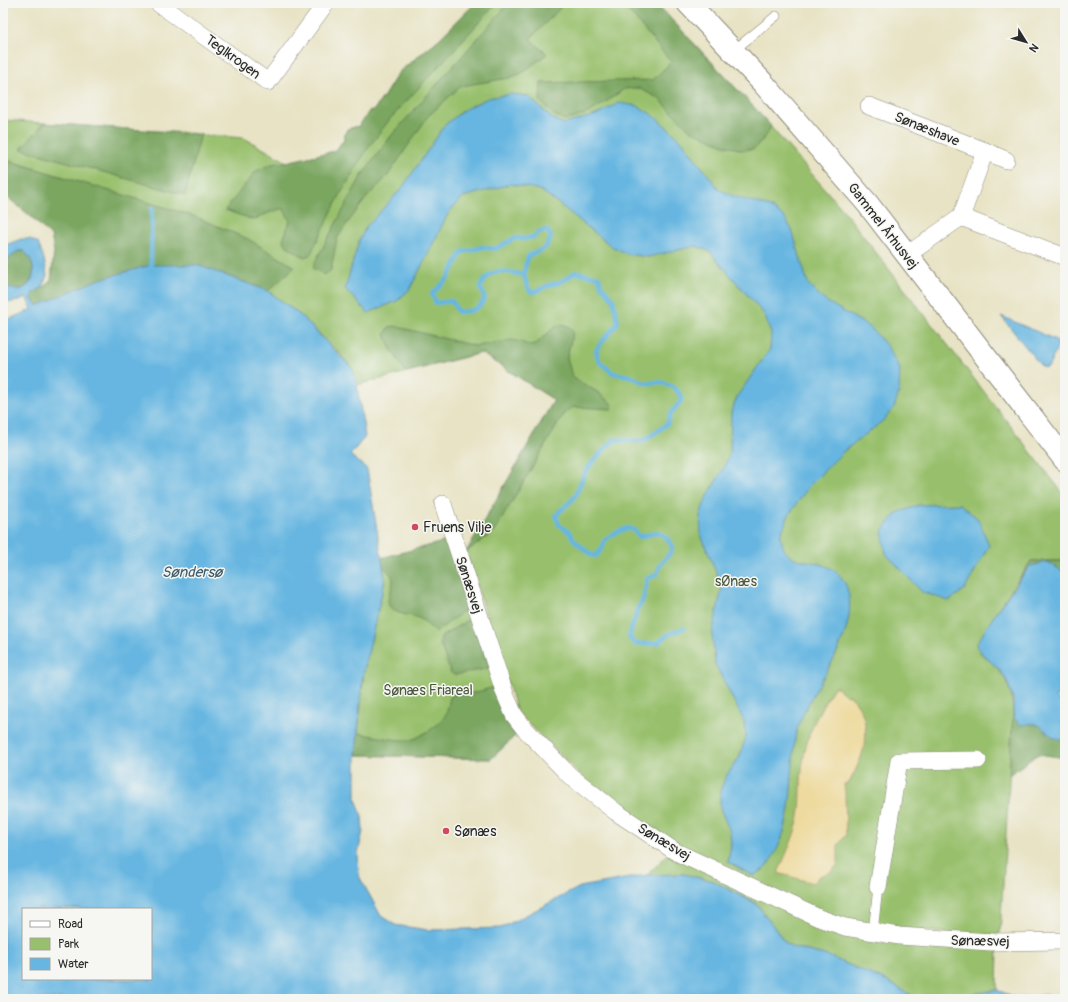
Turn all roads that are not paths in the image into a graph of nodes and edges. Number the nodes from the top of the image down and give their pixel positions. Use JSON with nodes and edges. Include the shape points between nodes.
{"nodes":[{"id":1,"x":158,"y":3,"type":"edge"},
{"id":2,"x":326,"y":3,"type":"edge"},
{"id":3,"x":688,"y":3,"type":"edge"},
{"id":4,"x":776,"y":16,"type":"dead end"},
{"id":5,"x":733,"y":51,"type":"junction"},
{"id":6,"x":869,"y":106,"type":"dead end"},
{"id":7,"x":985,"y":151,"type":"junction"},
{"id":8,"x":1006,"y":160,"type":"dead end"},
{"id":9,"x":961,"y":217,"type":"junction"},
{"id":10,"x":907,"y":255,"type":"junction"},
{"id":11,"x":1065,"y":257,"type":"edge"},
{"id":12,"x":1063,"y":463,"type":"edge"},
{"id":13,"x":443,"y":504,"type":"dead end"},
{"id":14,"x":978,"y":760,"type":"dead end"},
{"id":15,"x":878,"y":887,"type":"joint"},
{"id":16,"x":873,"y":932,"type":"junction"},
{"id":17,"x":1065,"y":941,"type":"edge"}],
"edges":[{"from":1,"to":2,"type":"street","name":"Teglkrogen","via":[[268,82]]},
{"from":3,"to":5,"type":"street","name":"Gammel Århusvej"},
{"from":4,"to":5,"type":"lane"},
{"from":5,"to":10,"type":"street","name":"Gammel Århusvej","via":[[867,203]]},
{"from":6,"to":7,"type":"street","name":"Sønæshave"},
{"from":7,"to":8,"type":"street","name":"Sønæshave"},
{"from":7,"to":9,"type":"street"},
{"from":9,"to":10,"type":"street"},
{"from":9,"to":11,"type":"street"},
{"from":10,"to":12,"type":"street","name":"Gammel Århusvej"},
{"from":13,"to":16,"type":"street","name":"Sønæsvej","via":[[510,707],[524,728],[569,775],[616,812],[676,852],[819,918],[845,927]]},
{"from":14,"to":15,"type":"street","via":[[899,760]]},
{"from":15,"to":16,"type":"lane"},
{"from":16,"to":17,"type":"street","name":"Sønæsvej","via":[[991,942]]}]}
